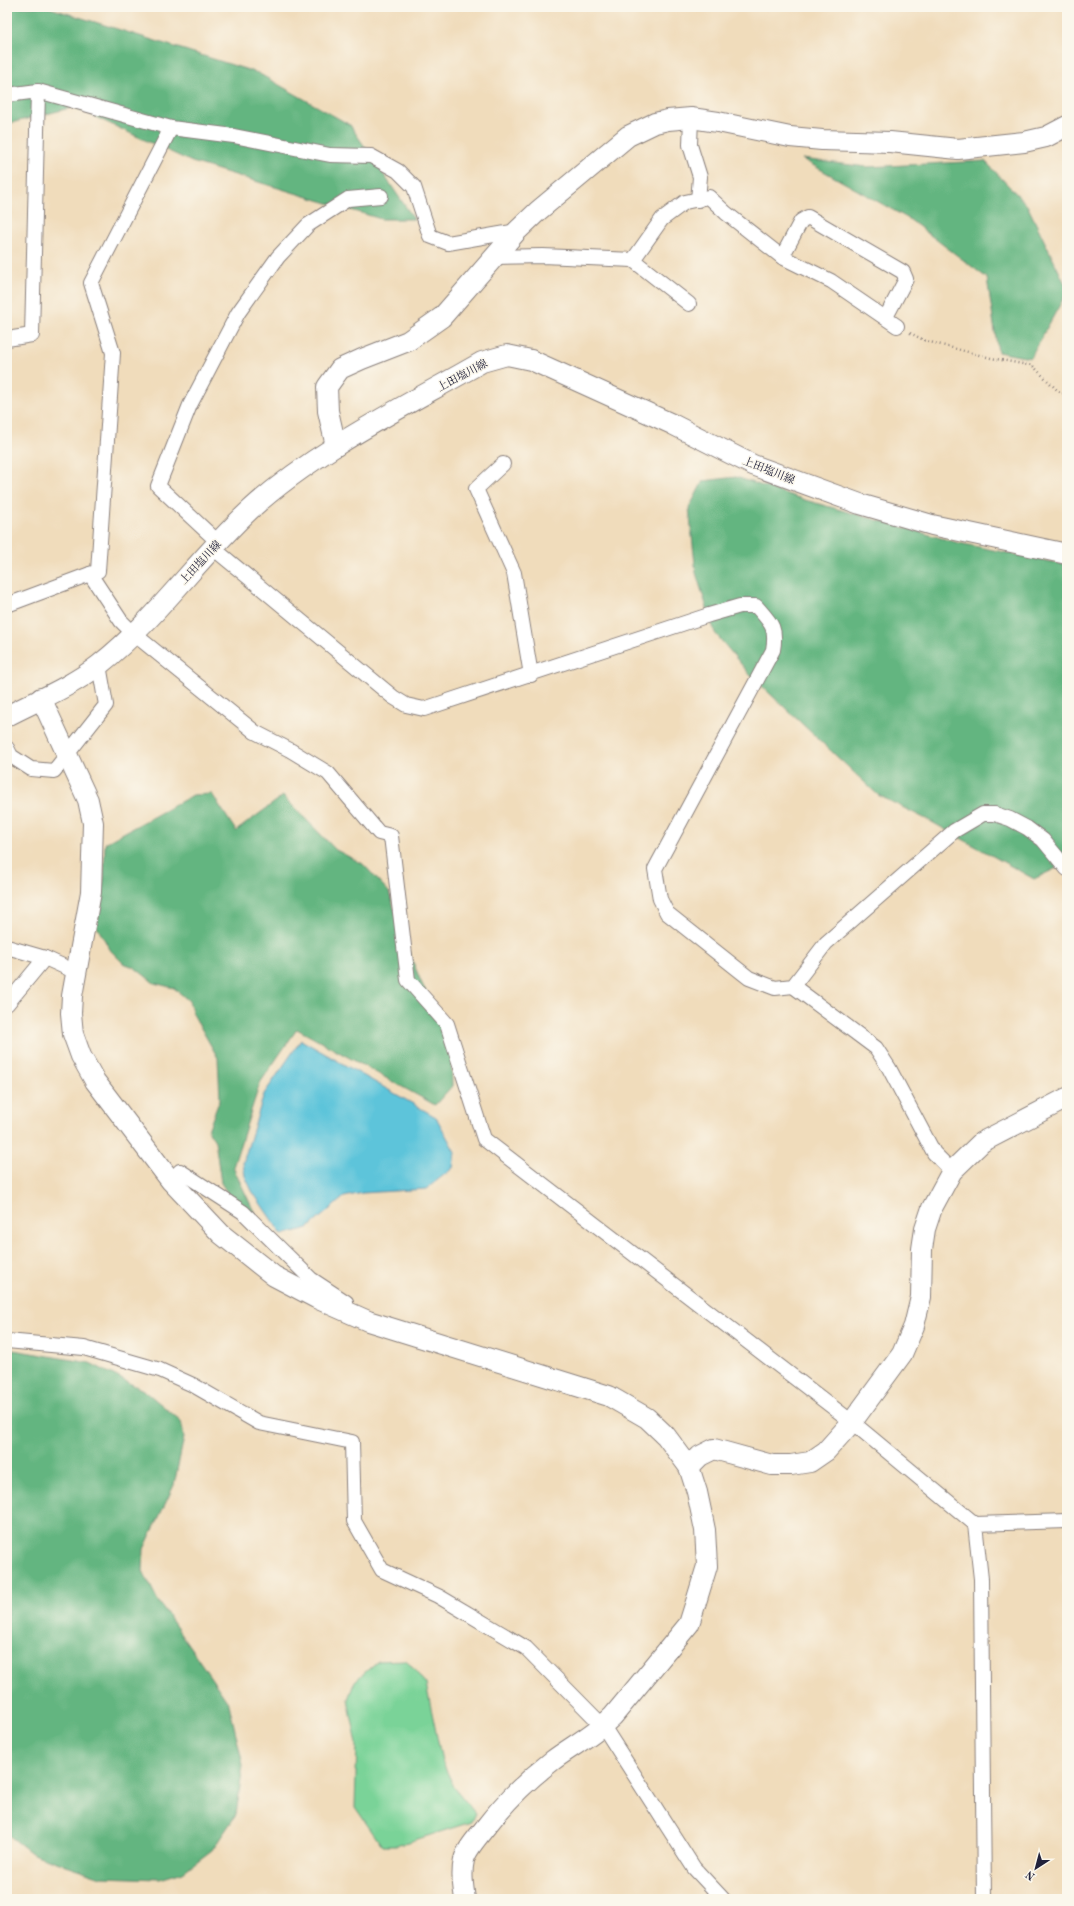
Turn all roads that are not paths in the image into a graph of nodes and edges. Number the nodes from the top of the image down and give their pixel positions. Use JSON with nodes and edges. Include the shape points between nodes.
{"nodes":[{"id":1,"x":38,"y":91,"type":"junction"},
{"id":2,"x":7,"y":95,"type":"edge"},
{"id":3,"x":691,"y":118,"type":"junction"},
{"id":4,"x":171,"y":128,"type":"junction"},
{"id":5,"x":1064,"y":132,"type":"edge"},
{"id":6,"x":381,"y":196,"type":"dead end"},
{"id":7,"x":698,"y":200,"type":"junction"},
{"id":8,"x":517,"y":231,"type":"junction"},
{"id":9,"x":495,"y":257,"type":"junction"},
{"id":10,"x":782,"y":257,"type":"junction"},
{"id":11,"x":633,"y":260,"type":"junction"},
{"id":12,"x":689,"y":304,"type":"dead end"},
{"id":13,"x":886,"y":317,"type":"junction"},
{"id":14,"x":897,"y":326,"type":"road end"},
{"id":15,"x":7,"y":339,"type":"edge"},
{"id":16,"x":336,"y":446,"type":"junction"},
{"id":17,"x":502,"y":464,"type":"dead end"},
{"id":18,"x":216,"y":545,"type":"junction"},
{"id":19,"x":1067,"y":554,"type":"edge"},
{"id":20,"x":90,"y":574,"type":"junction"},
{"id":21,"x":7,"y":605,"type":"edge"},
{"id":22,"x":134,"y":634,"type":"junction"},
{"id":23,"x":99,"y":665,"type":"junction"},
{"id":24,"x":531,"y":675,"type":"junction"},
{"id":25,"x":41,"y":698,"type":"junction"},
{"id":26,"x":7,"y":716,"type":"edge"},
{"id":27,"x":7,"y":748,"type":"edge"},
{"id":28,"x":67,"y":753,"type":"junction"},
{"id":29,"x":1067,"y":869,"type":"edge"},
{"id":30,"x":7,"y":947,"type":"edge"},
{"id":31,"x":45,"y":958,"type":"junction"},
{"id":32,"x":76,"y":972,"type":"junction"},
{"id":33,"x":793,"y":986,"type":"junction"},
{"id":34,"x":7,"y":1004,"type":"edge"},
{"id":35,"x":1067,"y":1098,"type":"edge"},
{"id":36,"x":952,"y":1171,"type":"junction"},
{"id":37,"x":171,"y":1181,"type":"junction"},
{"id":38,"x":344,"y":1310,"type":"junction"},
{"id":39,"x":7,"y":1341,"type":"edge"},
{"id":40,"x":852,"y":1422,"type":"junction"},
{"id":41,"x":689,"y":1466,"type":"junction"},
{"id":42,"x":1067,"y":1521,"type":"edge"},
{"id":43,"x":975,"y":1524,"type":"junction"},
{"id":44,"x":603,"y":1726,"type":"junction"},
{"id":45,"x":465,"y":1899,"type":"edge"},
{"id":46,"x":723,"y":1899,"type":"edge"},
{"id":47,"x":984,"y":1899,"type":"edge"}],
"edges":[{"from":1,"to":2,"type":"street"},
{"from":1,"to":4,"type":"street"},
{"from":1,"to":15,"type":"street","via":[[32,335]]},
{"from":3,"to":5,"type":"street","via":[[796,138],[890,142],[958,149],[1011,145]]},
{"from":3,"to":7,"type":"street","via":[[690,145],[700,177]]},
{"from":3,"to":8,"type":"street","via":[[655,123],[628,136],[538,210]]},
{"from":4,"to":8,"type":"street","via":[[234,136],[330,155],[371,156],[398,171],[414,187],[430,236],[448,243]]},
{"from":4,"to":20,"type":"street","via":[[91,283],[113,353],[98,571]]},
{"from":6,"to":18,"type":"street","via":[[348,199],[308,225],[278,257],[238,313],[190,405],[158,486]]},
{"from":7,"to":10,"type":"street","via":[[709,197]]},
{"from":7,"to":11,"type":"street","via":[[685,202],[662,219]]},
{"from":8,"to":9,"type":"street"},
{"from":9,"to":11,"type":"street","via":[[544,256]]},
{"from":9,"to":16,"type":"street","via":[[442,317],[408,341],[340,369],[328,387],[328,411]]},
{"from":10,"to":13,"type":"street","via":[[832,281]]},
{"from":10,"to":13,"type":"street","via":[[801,221],[808,217],[903,272],[906,279]]},
{"from":11,"to":12,"type":"street"},
{"from":13,"to":14,"type":"street"},
{"from":16,"to":18,"type":"street","name":"上田塩川線","via":[[251,509]]},
{"from":16,"to":19,"type":"street","name":"上田塩川線","via":[[482,362],[506,356],[531,360],[560,372],[753,465],[860,504],[932,525]]},
{"from":17,"to":24,"type":"street","via":[[476,489],[514,573]]},
{"from":18,"to":22,"type":"street","name":"上田塩川線"},
{"from":18,"to":24,"type":"street","via":[[347,660],[406,705],[424,709]]},
{"from":20,"to":21,"type":"street"},
{"from":20,"to":22,"type":"street","via":[[120,621]]},
{"from":22,"to":23,"type":"street","name":"上田塩川線"},
{"from":22,"to":40,"type":"street","via":[[255,732],[328,773],[379,833],[391,836],[408,980],[447,1024],[484,1139]]},
{"from":23,"to":25,"type":"street","name":"上田塩川線"},
{"from":23,"to":28,"type":"street","via":[[106,705]]},
{"from":24,"to":33,"type":"street","via":[[740,606],[756,606],[770,622],[775,635],[773,650],[655,869],[660,899],[667,913],[749,978],[775,988]]},
{"from":25,"to":26,"type":"street","name":"上田塩川線"},
{"from":25,"to":28,"type":"street"},
{"from":27,"to":28,"type":"street","via":[[11,756],[31,769],[54,771]]},
{"from":28,"to":32,"type":"street","via":[[88,800],[94,823],[91,892]]},
{"from":29,"to":33,"type":"street","via":[[1043,840],[1027,828],[996,814],[982,814],[954,831],[826,943]]},
{"from":30,"to":31,"type":"street"},
{"from":31,"to":32,"type":"street"},
{"from":31,"to":34,"type":"street"},
{"from":32,"to":37,"type":"street","via":[[71,1013],[73,1034],[81,1056],[95,1081]]},
{"from":33,"to":36,"type":"street","via":[[876,1048],[934,1153]]},
{"from":35,"to":36,"type":"street","via":[[982,1142]]},
{"from":36,"to":40,"type":"street","via":[[932,1208],[925,1229],[921,1297],[914,1326],[902,1354]]},
{"from":37,"to":38,"type":"street","via":[[221,1234],[274,1276]]},
{"from":37,"to":38,"type":"street","via":[[180,1172],[243,1212],[311,1279],[346,1302]]},
{"from":38,"to":41,"type":"street","via":[[368,1321],[609,1396],[647,1418],[666,1436]]},
{"from":39,"to":44,"type":"street","via":[[84,1348],[160,1370],[193,1385],[259,1423],[352,1442],[354,1521],[382,1570],[438,1596],[526,1648]]},
{"from":40,"to":41,"type":"street","via":[[826,1451],[810,1462],[772,1466],[714,1449],[700,1456]]},
{"from":40,"to":43,"type":"street"},
{"from":41,"to":44,"type":"street","via":[[705,1530],[707,1566],[689,1624]]},
{"from":42,"to":43,"type":"street"},
{"from":43,"to":47,"type":"street","via":[[981,1579]]},
{"from":44,"to":45,"type":"street","via":[[552,1761],[503,1804],[464,1859],[462,1881]]},
{"from":44,"to":46,"type":"street","via":[[694,1868]]}]}
